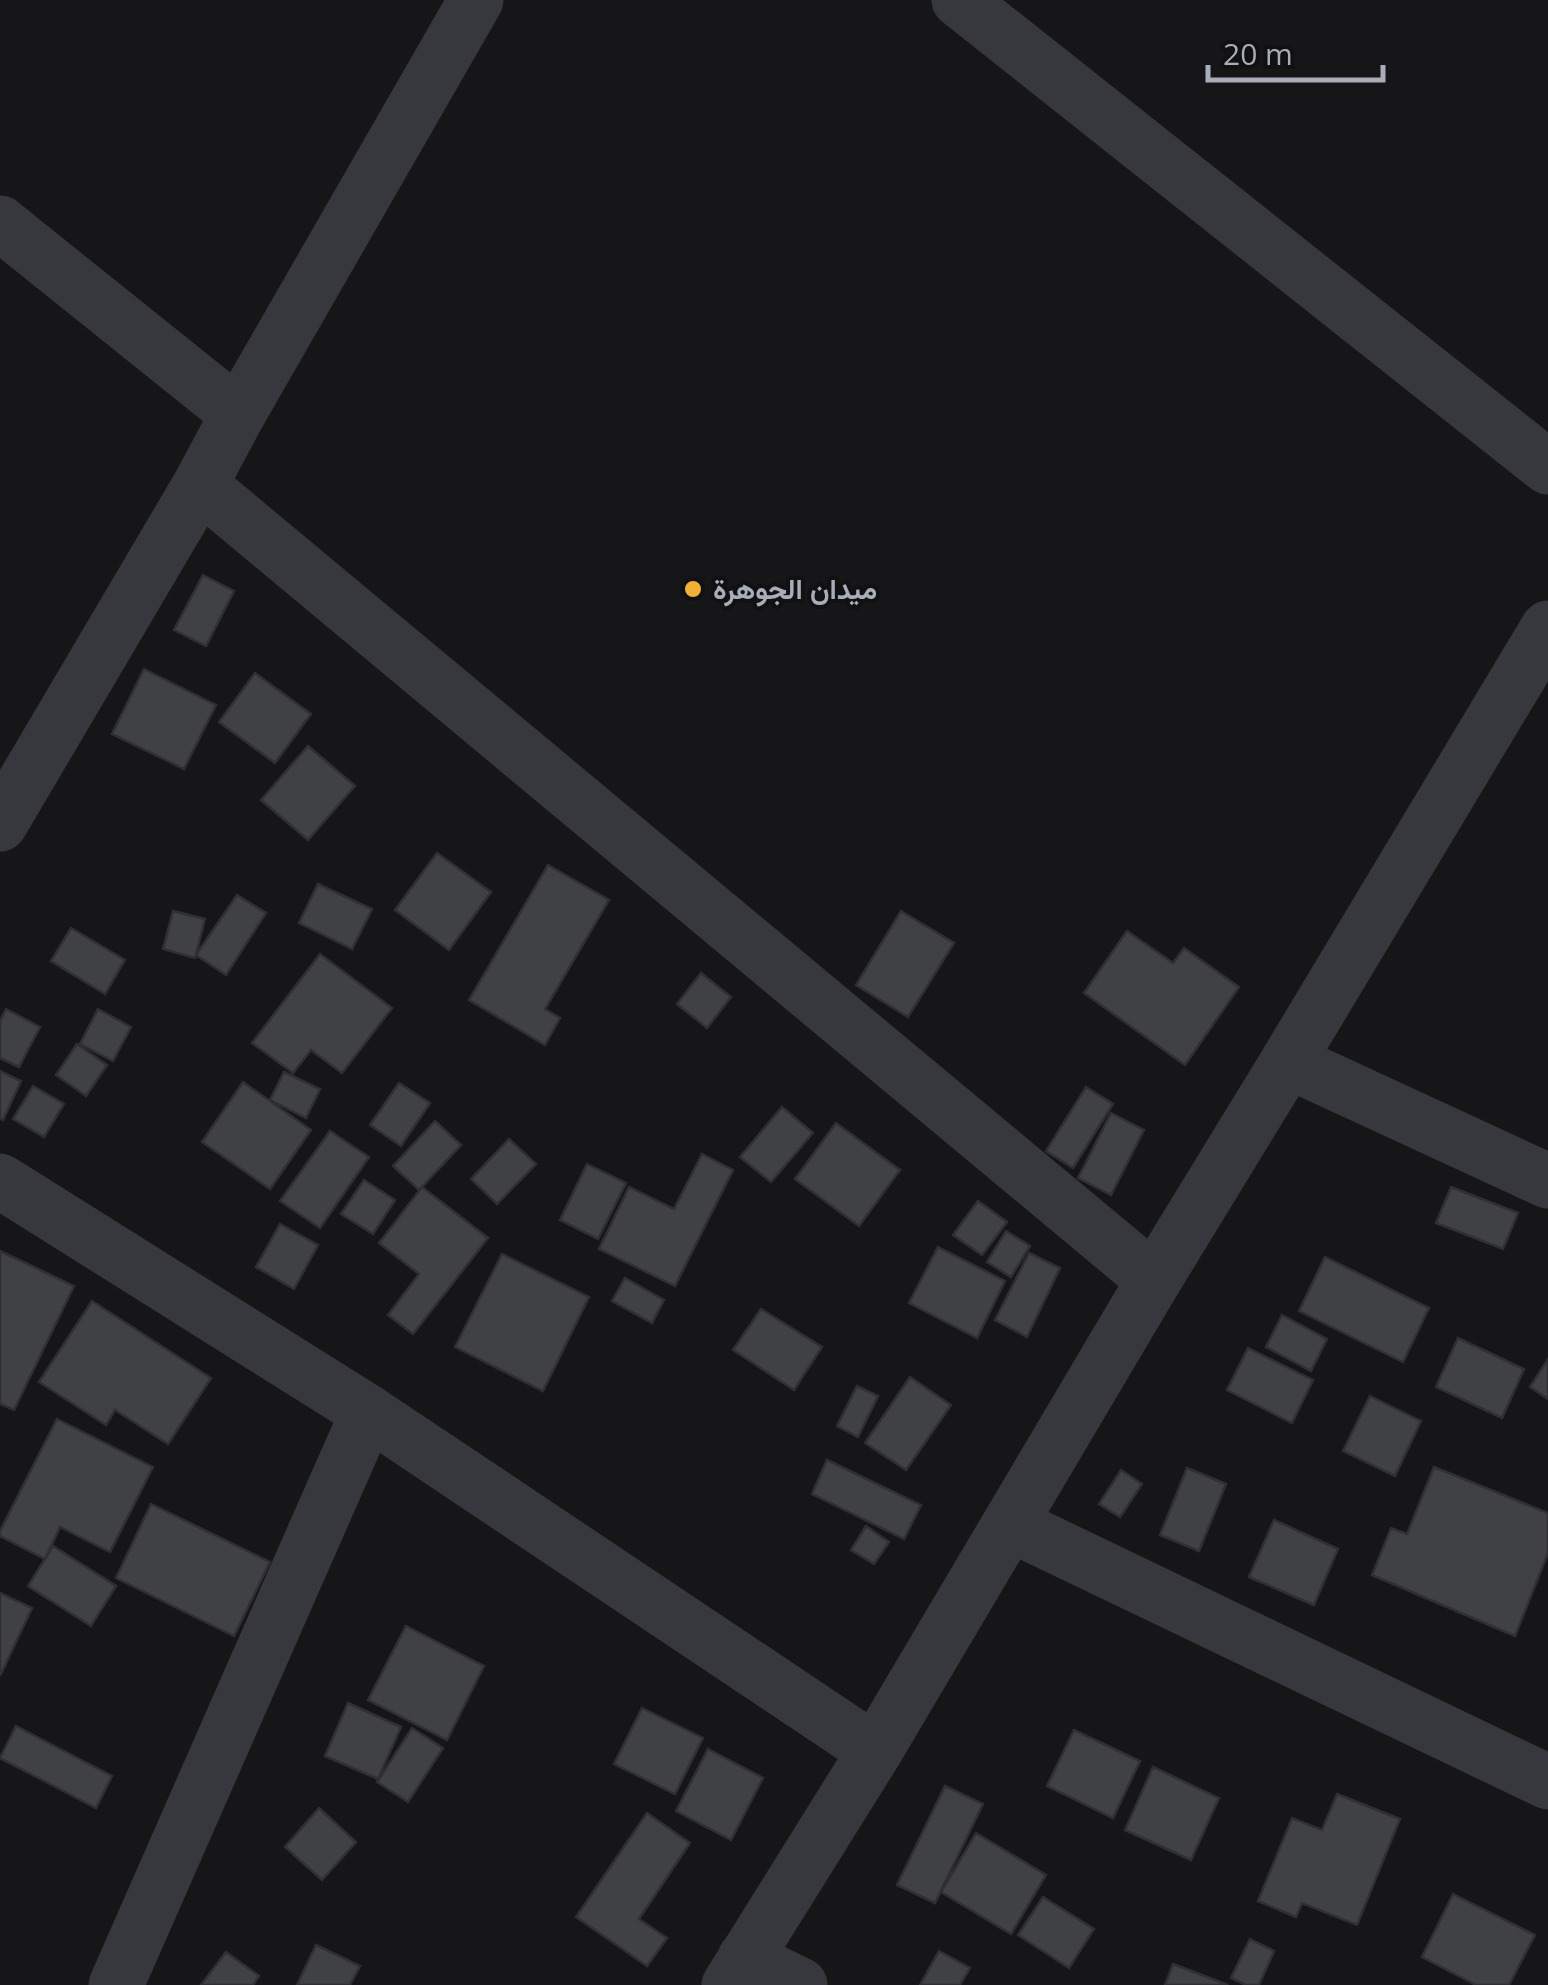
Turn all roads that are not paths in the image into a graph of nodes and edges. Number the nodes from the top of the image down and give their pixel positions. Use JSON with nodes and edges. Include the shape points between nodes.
{"nodes":[{"id":1,"x":476,"y":0,"type":"edge"},
{"id":2,"x":959,"y":0,"type":"edge"},
{"id":3,"x":0,"y":223,"type":"edge"},
{"id":4,"x":238,"y":414,"type":"junction"},
{"id":5,"x":1548,"y":467,"type":"edge"},
{"id":6,"x":200,"y":485,"type":"junction"},
{"id":7,"x":1543,"y":649,"type":"edge"},
{"id":8,"x":0,"y":824,"type":"edge"},
{"id":9,"x":1288,"y":1061,"type":"junction"},
{"id":10,"x":0,"y":1181,"type":"edge"},
{"id":11,"x":1548,"y":1181,"type":"edge"},
{"id":12,"x":1154,"y":1280,"type":"junction"},
{"id":13,"x":368,"y":1412,"type":"junction"},
{"id":14,"x":1010,"y":1524,"type":"junction"},
{"id":15,"x":875,"y":1751,"type":"junction"},
{"id":16,"x":1548,"y":1782,"type":"edge"},
{"id":17,"x":737,"y":1972,"type":"edge"},
{"id":18,"x":116,"y":1985,"type":"edge"},
{"id":19,"x":800,"y":1985,"type":"edge"}],
"edges":[{"from":1,"to":4,"type":"street"},
{"from":2,"to":5,"type":"street"},
{"from":3,"to":4,"type":"street"},
{"from":4,"to":6,"type":"street"},
{"from":6,"to":8,"type":"street"},
{"from":6,"to":12,"type":"street"},
{"from":7,"to":9,"type":"street"},
{"from":9,"to":11,"type":"street"},
{"from":9,"to":12,"type":"street"},
{"from":10,"to":13,"type":"street"},
{"from":12,"to":14,"type":"street"},
{"from":13,"to":15,"type":"street"},
{"from":13,"to":18,"type":"street"},
{"from":14,"to":15,"type":"street"},
{"from":14,"to":16,"type":"street"},
{"from":15,"to":17,"type":"street"},
{"from":17,"to":19,"type":"street"}]}
